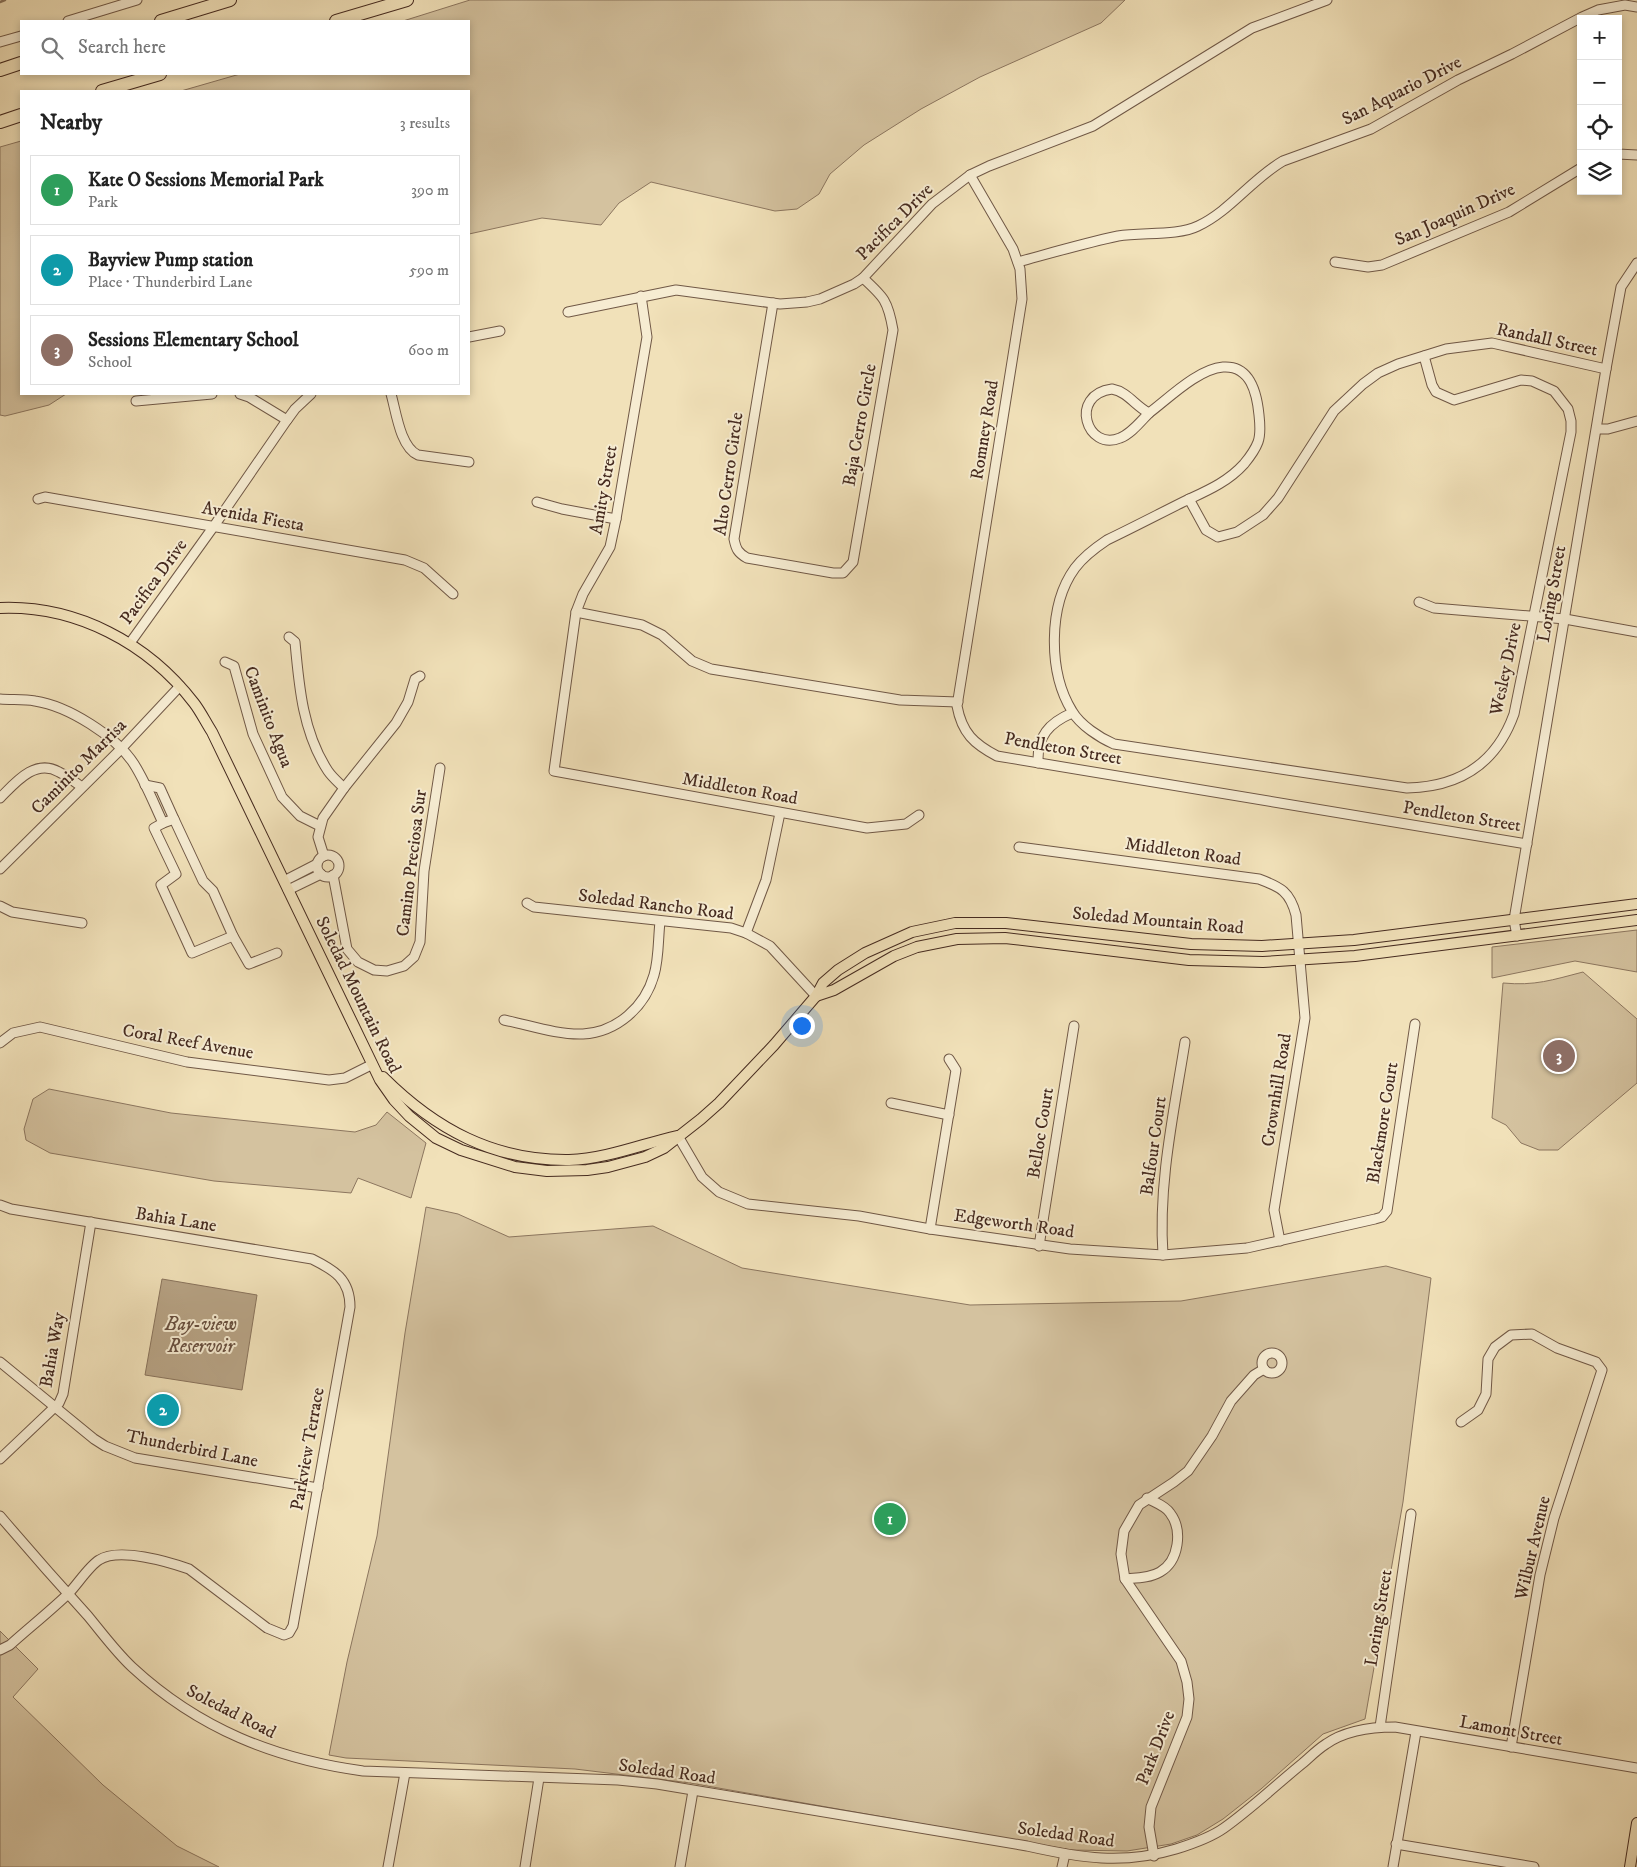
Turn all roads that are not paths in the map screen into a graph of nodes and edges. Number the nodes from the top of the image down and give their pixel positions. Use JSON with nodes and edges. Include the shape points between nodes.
{"nodes":[{"id":1,"x":137,"y":0,"type":"edge"},
{"id":2,"x":230,"y":0,"type":"edge"},
{"id":3,"x":407,"y":0,"type":"edge"},
{"id":4,"x":1327,"y":0,"type":"edge"},
{"id":5,"x":1637,"y":7,"type":"edge"},
{"id":6,"x":71,"y":20,"type":"edge"},
{"id":7,"x":164,"y":20,"type":"edge"},
{"id":8,"x":339,"y":20,"type":"edge"},
{"id":9,"x":20,"y":36,"type":"edge"},
{"id":10,"x":0,"y":42,"type":"edge"},
{"id":11,"x":20,"y":63,"type":"edge"},
{"id":12,"x":0,"y":70,"type":"edge"},
{"id":13,"x":157,"y":75,"type":"edge"},
{"id":14,"x":105,"y":90,"type":"edge"},
{"id":15,"x":20,"y":116,"type":"edge"},
{"id":16,"x":0,"y":122,"type":"edge"},
{"id":17,"x":1622,"y":154,"type":"edge"},
{"id":18,"x":1637,"y":155,"type":"edge"},
{"id":19,"x":1577,"y":170,"type":"edge"},
{"id":20,"x":970,"y":175,"type":"junction"},
{"id":21,"x":1018,"y":262,"type":"junction"},
{"id":22,"x":1335,"y":262,"type":"dead end"},
{"id":23,"x":1637,"y":263,"type":"edge"},
{"id":24,"x":864,"y":278,"type":"junction"},
{"id":25,"x":641,"y":296,"type":"junction"},
{"id":26,"x":773,"y":303,"type":"junction"},
{"id":27,"x":568,"y":312,"type":"dead end"},
{"id":28,"x":500,"y":331,"type":"dead end"},
{"id":29,"x":470,"y":337,"type":"edge"},
{"id":30,"x":1424,"y":356,"type":"junction"},
{"id":31,"x":1606,"y":369,"type":"junction"},
{"id":32,"x":201,"y":395,"type":"edge"},
{"id":33,"x":243,"y":395,"type":"edge"},
{"id":34,"x":310,"y":395,"type":"edge"},
{"id":35,"x":391,"y":395,"type":"edge"},
{"id":36,"x":136,"y":401,"type":"dead end"},
{"id":37,"x":1149,"y":413,"type":"junction"},
{"id":38,"x":287,"y":420,"type":"junction"},
{"id":39,"x":1637,"y":421,"type":"edge"},
{"id":40,"x":1597,"y":429,"type":"junction"},
{"id":41,"x":469,"y":462,"type":"dead end"},
{"id":42,"x":38,"y":499,"type":"dead end"},
{"id":43,"x":1189,"y":499,"type":"junction"},
{"id":44,"x":537,"y":502,"type":"dead end"},
{"id":45,"x":616,"y":519,"type":"junction"},
{"id":46,"x":214,"y":526,"type":"junction"},
{"id":47,"x":833,"y":573,"type":"joint"},
{"id":48,"x":453,"y":594,"type":"dead end"},
{"id":49,"x":1419,"y":602,"type":"dead end"},
{"id":50,"x":0,"y":608,"type":"edge"},
{"id":51,"x":576,"y":612,"type":"junction"},
{"id":52,"x":1534,"y":615,"type":"junction"},
{"id":53,"x":1565,"y":618,"type":"junction"},
{"id":54,"x":1637,"y":632,"type":"edge"},
{"id":55,"x":289,"y":637,"type":"dead end"},
{"id":56,"x":130,"y":643,"type":"junction"},
{"id":57,"x":225,"y":662,"type":"dead end"},
{"id":58,"x":420,"y":676,"type":"dead end"},
{"id":59,"x":180,"y":686,"type":"junction"},
{"id":60,"x":0,"y":699,"type":"edge"},
{"id":61,"x":958,"y":702,"type":"junction"},
{"id":62,"x":1072,"y":713,"type":"junction"},
{"id":63,"x":120,"y":750,"type":"junction"},
{"id":64,"x":1038,"y":763,"type":"junction"},
{"id":65,"x":440,"y":768,"type":"dead end"},
{"id":66,"x":554,"y":771,"type":"joint"},
{"id":67,"x":146,"y":785,"type":"junction"},
{"id":68,"x":82,"y":787,"type":"junction"},
{"id":69,"x":344,"y":788,"type":"junction"},
{"id":70,"x":0,"y":798,"type":"edge"},
{"id":71,"x":780,"y":813,"type":"junction"},
{"id":72,"x":919,"y":816,"type":"dead end"},
{"id":73,"x":174,"y":820,"type":"junction"},
{"id":74,"x":163,"y":824,"type":"junction"},
{"id":75,"x":320,"y":826,"type":"junction"},
{"id":76,"x":1527,"y":844,"type":"junction"},
{"id":77,"x":1019,"y":847,"type":"dead end"},
{"id":78,"x":324,"y":856,"type":"junction"},
{"id":79,"x":317,"y":864,"type":"junction"},
{"id":80,"x":0,"y":869,"type":"edge"},
{"id":81,"x":321,"y":874,"type":"junction"},
{"id":82,"x":333,"y":876,"type":"junction"},
{"id":83,"x":286,"y":886,"type":"junction"},
{"id":84,"x":527,"y":903,"type":"dead end"},
{"id":85,"x":1637,"y":904,"type":"edge"},
{"id":86,"x":0,"y":906,"type":"edge"},
{"id":87,"x":1514,"y":920,"type":"junction"},
{"id":88,"x":1637,"y":920,"type":"edge"},
{"id":89,"x":660,"y":922,"type":"junction"},
{"id":90,"x":82,"y":923,"type":"dead end"},
{"id":91,"x":746,"y":933,"type":"junction"},
{"id":92,"x":233,"y":936,"type":"junction"},
{"id":93,"x":1517,"y":936,"type":"junction"},
{"id":94,"x":1299,"y":943,"type":"junction"},
{"id":95,"x":277,"y":953,"type":"dead end"},
{"id":96,"x":1301,"y":960,"type":"junction"},
{"id":97,"x":816,"y":996,"type":"junction"},
{"id":98,"x":504,"y":1020,"type":"dead end"},
{"id":99,"x":1415,"y":1024,"type":"dead end"},
{"id":100,"x":1074,"y":1026,"type":"dead end"},
{"id":101,"x":1185,"y":1042,"type":"dead end"},
{"id":102,"x":0,"y":1043,"type":"edge"},
{"id":103,"x":950,"y":1059,"type":"dead end"},
{"id":104,"x":371,"y":1064,"type":"junction"},
{"id":105,"x":891,"y":1103,"type":"dead end"},
{"id":106,"x":949,"y":1115,"type":"junction"},
{"id":107,"x":678,"y":1136,"type":"junction"},
{"id":108,"x":0,"y":1204,"type":"edge"},
{"id":109,"x":1375,"y":1219,"type":"joint"},
{"id":110,"x":91,"y":1222,"type":"junction"},
{"id":111,"x":930,"y":1229,"type":"junction"},
{"id":112,"x":1280,"y":1241,"type":"junction"},
{"id":113,"x":1039,"y":1246,"type":"junction"},
{"id":114,"x":1162,"y":1255,"type":"junction"},
{"id":115,"x":342,"y":1278,"type":"joint"},
{"id":116,"x":0,"y":1362,"type":"edge"},
{"id":117,"x":1264,"y":1370,"type":"dead end"},
{"id":118,"x":54,"y":1407,"type":"junction"},
{"id":119,"x":1461,"y":1422,"type":"dead end"},
{"id":120,"x":0,"y":1459,"type":"edge"},
{"id":121,"x":318,"y":1488,"type":"junction"},
{"id":122,"x":1147,"y":1498,"type":"junction"},
{"id":123,"x":1411,"y":1514,"type":"dead end"},
{"id":124,"x":0,"y":1516,"type":"edge"},
{"id":125,"x":1125,"y":1579,"type":"junction"},
{"id":126,"x":68,"y":1594,"type":"junction"},
{"id":127,"x":0,"y":1650,"type":"edge"},
{"id":128,"x":1380,"y":1727,"type":"junction"},
{"id":129,"x":1416,"y":1732,"type":"junction"},
{"id":130,"x":1511,"y":1747,"type":"junction"},
{"id":131,"x":1637,"y":1768,"type":"edge"},
{"id":132,"x":406,"y":1773,"type":"junction"},
{"id":133,"x":539,"y":1778,"type":"junction"},
{"id":134,"x":693,"y":1791,"type":"junction"},
{"id":135,"x":1637,"y":1823,"type":"edge"},
{"id":136,"x":1396,"y":1844,"type":"junction"},
{"id":137,"x":1065,"y":1854,"type":"junction"},
{"id":138,"x":1154,"y":1856,"type":"junction"},
{"id":139,"x":388,"y":1867,"type":"edge"},
{"id":140,"x":525,"y":1867,"type":"edge"},
{"id":141,"x":680,"y":1867,"type":"edge"},
{"id":142,"x":1062,"y":1867,"type":"edge"},
{"id":143,"x":1393,"y":1867,"type":"edge"},
{"id":144,"x":1534,"y":1867,"type":"edge"},
{"id":145,"x":1630,"y":1867,"type":"edge"}],
"edges":[{"from":1,"to":6,"type":"street"},
{"from":2,"to":7,"type":"highway"},
{"from":3,"to":8,"type":"highway"},
{"from":4,"to":20,"type":"street","name":"Pacifica Drive","via":[[1252,28],[1093,126]]},
{"from":5,"to":21,"type":"street","name":"San Aquario Drive","via":[[1607,8],[1582,17],[1371,129],[1283,161],[1196,228],[1119,236]]},
{"from":9,"to":10,"type":"street"},
{"from":11,"to":12,"type":"highway"},
{"from":13,"to":14,"type":"highway"},
{"from":15,"to":16,"type":"highway"},
{"from":17,"to":18,"type":"street"},
{"from":19,"to":22,"type":"street","name":"San Joaquin Drive","via":[[1509,212],[1382,265],[1368,267]]},
{"from":20,"to":21,"type":"street","name":"Romney Road"},
{"from":20,"to":24,"type":"street","name":"Pacifica Drive","via":[[932,204]]},
{"from":21,"to":61,"type":"street","name":"Romney Road","via":[[1022,299]]},
{"from":23,"to":31,"type":"street","name":"Loring Street","via":[[1621,286]]},
{"from":24,"to":26,"type":"street","name":"Pacifica Drive","via":[[820,299]]},
{"from":24,"to":47,"type":"street","name":"Baja Cerro Circle","via":[[881,294],[890,309],[893,330],[853,562],[843,573]]},
{"from":25,"to":26,"type":"street","name":"Pacifica Drive","via":[[676,290]]},
{"from":25,"to":27,"type":"street","name":"Pacifica Drive"},
{"from":25,"to":45,"type":"street","name":"Amity Street","via":[[647,337]]},
{"from":26,"to":47,"type":"street","name":"Alto Cerro Circle","via":[[734,539],[736,549],[748,558]]},
{"from":28,"to":29,"type":"street"},
{"from":30,"to":31,"type":"street","name":"Randall Street","via":[[1446,349],[1492,343]]},
{"from":30,"to":43,"type":"street","via":[[1378,373],[1334,411],[1278,498],[1263,515],[1237,532],[1218,537],[1206,530]]},
{"from":30,"to":52,"type":"street","name":"Wesley Drive","via":[[1436,392],[1454,400],[1521,380],[1532,380],[1554,391],[1568,409],[1571,432]]},
{"from":31,"to":40,"type":"street","name":"Loring Street"},
{"from":32,"to":36,"type":"street"},
{"from":33,"to":38,"type":"street"},
{"from":34,"to":38,"type":"street","name":"Pacifica Drive"},
{"from":35,"to":41,"type":"street","via":[[404,442],[411,452]]},
{"from":37,"to":37,"type":"street","via":[[1127,395],[1112,389],[1096,394],[1086,407],[1085,416],[1094,434],[1110,440],[1122,438]]},
{"from":37,"to":43,"type":"street","name":"Wesley Drive","via":[[1204,371],[1234,368],[1252,382],[1258,398],[1260,431],[1255,450],[1226,481]]},
{"from":38,"to":46,"type":"street","name":"Pacifica Drive"},
{"from":39,"to":40,"type":"street"},
{"from":40,"to":53,"type":"street","name":"Loring Street"},
{"from":42,"to":46,"type":"street","name":"Avenida Fiesta","via":[[45,497]]},
{"from":43,"to":62,"type":"street","name":"Wesley Drive","via":[[1107,540],[1075,568],[1062,593],[1054,642],[1060,686]]},
{"from":44,"to":45,"type":"street"},
{"from":45,"to":51,"type":"street","name":"Amity Street","via":[[610,547],[582,594]]},
{"from":46,"to":48,"type":"street","name":"Avenida Fiesta","via":[[405,560],[424,568]]},
{"from":46,"to":56,"type":"street","name":"Pacifica Drive"},
{"from":49,"to":52,"type":"street","via":[[1434,608]]},
{"from":50,"to":56,"type":"main road","name":"Soledad Mountain Road","via":[[52,612],[106,630]]},
{"from":51,"to":61,"type":"street","via":[[642,625],[662,635],[692,661],[712,669],[900,700]]},
{"from":51,"to":66,"type":"street","name":"Amity Street"},
{"from":52,"to":53,"type":"street"},
{"from":52,"to":62,"type":"street","name":"Wesley Drive","via":[[1510,727],[1492,754],[1475,770],[1429,788],[1407,788],[1114,744]]},
{"from":53,"to":54,"type":"street"},
{"from":53,"to":76,"type":"street","name":"Loring Street"},
{"from":55,"to":69,"type":"street","via":[[295,642],[300,694],[308,729],[329,772]]},
{"from":56,"to":59,"type":"main road","name":"Soledad Mountain Road"},
{"from":57,"to":75,"type":"street","name":"Caminito Agua","via":[[234,666],[253,734],[282,797],[300,816]]},
{"from":58,"to":69,"type":"street","via":[[415,678],[408,702],[396,723]]},
{"from":59,"to":63,"type":"street","name":"Caminito Marrisa"},
{"from":59,"to":83,"type":"main road","name":"Soledad Mountain Road","via":[[212,732]]},
{"from":60,"to":63,"type":"street","via":[[34,701],[70,713],[98,730]]},
{"from":61,"to":64,"type":"street","name":"Pendleton Street","via":[[959,718],[980,747],[997,756]]},
{"from":62,"to":64,"type":"street","via":[[1057,720],[1046,731],[1041,739]]},
{"from":63,"to":67,"type":"street","via":[[133,763]]},
{"from":63,"to":68,"type":"street","name":"Caminito Marrisa"},
{"from":64,"to":76,"type":"street","name":"Pendleton Street"},
{"from":65,"to":82,"type":"street","name":"Camino Preciosa Sur","via":[[424,871],[420,942],[414,957],[404,966],[387,971],[374,970],[358,962],[347,949]]},
{"from":66,"to":71,"type":"street","name":"Middleton Road"},
{"from":67,"to":73,"type":"street","via":[[160,788]]},
{"from":67,"to":74,"type":"street"},
{"from":68,"to":70,"type":"street","via":[[58,771],[45,768],[23,775]]},
{"from":68,"to":80,"type":"street","name":"Caminito Marrisa"},
{"from":69,"to":75,"type":"street"},
{"from":71,"to":72,"type":"street","name":"Middleton Road","via":[[867,828],[906,824]]},
{"from":71,"to":91,"type":"street","via":[[766,880]]},
{"from":73,"to":74,"type":"street"},
{"from":73,"to":92,"type":"street","via":[[202,881],[213,890]]},
{"from":74,"to":92,"type":"street","via":[[154,828],[176,874],[161,885],[192,953]]},
{"from":75,"to":78,"type":"street","via":[[318,837]]},
{"from":76,"to":87,"type":"street","name":"Loring Street"},
{"from":77,"to":94,"type":"street","name":"Middleton Road","via":[[1259,879],[1284,890],[1293,903]]},
{"from":78,"to":79,"type":"street"},
{"from":78,"to":82,"type":"street","via":[[337,860],[338,867]]},
{"from":79,"to":81,"type":"street"},
{"from":79,"to":83,"type":"street"},
{"from":81,"to":82,"type":"street"},
{"from":81,"to":83,"type":"street"},
{"from":83,"to":104,"type":"main road","name":"Soledad Mountain Road"},
{"from":84,"to":89,"type":"street","name":"Soledad Rancho Road","via":[[534,907]]},
{"from":85,"to":87,"type":"main road","name":"Soledad Mountain Road"},
{"from":86,"to":90,"type":"street","via":[[12,912]]},
{"from":87,"to":93,"type":"street","name":"Loring Street"},
{"from":87,"to":94,"type":"main road","name":"Soledad Mountain Road","via":[[1354,940]]},
{"from":88,"to":93,"type":"main road","name":"Soledad Mountain Road"},
{"from":89,"to":91,"type":"street","name":"Soledad Rancho Road","via":[[731,928]]},
{"from":89,"to":98,"type":"street","via":[[655,974],[646,997],[632,1014],[612,1028],[584,1034],[566,1033]]},
{"from":91,"to":97,"type":"street","name":"Soledad Rancho Road","via":[[770,946]]},
{"from":92,"to":95,"type":"street","via":[[249,964]]},
{"from":93,"to":96,"type":"main road","name":"Soledad Mountain Road"},
{"from":94,"to":96,"type":"street","name":"Crownhill Road"},
{"from":94,"to":97,"type":"main road","name":"Soledad Mountain Road","via":[[1262,946],[1199,944],[1006,923],[955,923],[912,932],[865,953],[823,983]]},
{"from":96,"to":97,"type":"main road","name":"Soledad Mountain Road","via":[[1189,960],[1005,938],[957,939],[917,947],[894,956],[834,990]]},
{"from":96,"to":112,"type":"street","name":"Crownhill Road","via":[[1304,1018],[1274,1210]]},
{"from":97,"to":107,"type":"main road","name":"Soledad Mountain Road","via":[[719,1103]]},
{"from":99,"to":109,"type":"street","name":"Blackmore Court","via":[[1387,1212]]},
{"from":100,"to":113,"type":"street","name":"Belloc Court"},
{"from":101,"to":114,"type":"street","name":"Balfour Court","via":[[1162,1193]]},
{"from":102,"to":104,"type":"street","name":"Coral Reef Avenue","via":[[13,1032],[40,1027],[187,1062],[329,1080],[345,1078]]},
{"from":103,"to":106,"type":"street","via":[[956,1070]]},
{"from":104,"to":107,"type":"main road","via":[[420,1111],[442,1126],[513,1154],[570,1160],[618,1152]]},
{"from":104,"to":107,"type":"main road","name":"Soledad Mountain Road","via":[[394,1100],[436,1138],[461,1150],[515,1167],[587,1170],[626,1163],[664,1148]]},
{"from":105,"to":106,"type":"street"},
{"from":106,"to":111,"type":"street"},
{"from":107,"to":111,"type":"street","name":"Edgeworth Road","via":[[702,1177],[719,1192],[748,1204],[859,1216]]},
{"from":108,"to":110,"type":"street","name":"Bahia Lane","via":[[11,1209]]},
{"from":109,"to":112,"type":"street","name":"Edgeworth Road"},
{"from":110,"to":115,"type":"street","name":"Bahia Lane","via":[[312,1259]]},
{"from":110,"to":118,"type":"street","name":"Bahia Way","via":[[63,1394]]},
{"from":111,"to":113,"type":"street","name":"Edgeworth Road"},
{"from":112,"to":114,"type":"street","name":"Edgeworth Road","via":[[1247,1248]]},
{"from":113,"to":114,"type":"street","name":"Edgeworth Road"},
{"from":115,"to":121,"type":"street","name":"Parkview Terrace","via":[[350,1296],[350,1307]]},
{"from":116,"to":118,"type":"street","name":"Thunderbird Lane"},
{"from":117,"to":122,"type":"street","name":"Park Drive","via":[[1254,1375],[1231,1401],[1188,1471]]},
{"from":118,"to":120,"type":"street","name":"Bahia Way"},
{"from":118,"to":121,"type":"street","name":"Thunderbird Lane","via":[[105,1446],[135,1458]]},
{"from":119,"to":130,"type":"street","name":"Wilbur Avenue","via":[[1478,1410],[1486,1394],[1488,1359],[1495,1347],[1511,1335],[1532,1334],[1557,1348],[1596,1362],[1602,1370],[1554,1518],[1540,1575]]},
{"from":121,"to":126,"type":"street","name":"Parkview Terrace","via":[[290,1633],[284,1635],[267,1628],[190,1569],[125,1554],[99,1560]]},
{"from":122,"to":125,"type":"street","name":"Park Drive","via":[[1132,1513],[1124,1531],[1121,1554]]},
{"from":122,"to":125,"type":"street","via":[[1170,1511],[1178,1542],[1166,1568],[1152,1576]]},
{"from":123,"to":128,"type":"street","name":"Loring Street"},
{"from":124,"to":126,"type":"street","name":"Soledad Road"},
{"from":125,"to":138,"type":"street","name":"Park Drive","via":[[1181,1661],[1189,1699],[1187,1717],[1151,1807],[1148,1827]]},
{"from":126,"to":127,"type":"street"},
{"from":126,"to":132,"type":"street","name":"Soledad Road","via":[[132,1667],[201,1719],[255,1746],[290,1757],[363,1771]]},
{"from":128,"to":129,"type":"street","name":"Lamont Street"},
{"from":128,"to":138,"type":"street","name":"Soledad Road","via":[[1356,1731],[1327,1743],[1223,1829],[1196,1843]]},
{"from":129,"to":130,"type":"street","name":"Lamont Street"},
{"from":129,"to":136,"type":"street"},
{"from":130,"to":131,"type":"street","name":"Lamont Street"},
{"from":132,"to":133,"type":"street","name":"Soledad Road"},
{"from":132,"to":139,"type":"street"},
{"from":133,"to":134,"type":"street","name":"Soledad Road","via":[[618,1780]]},
{"from":133,"to":140,"type":"street"},
{"from":134,"to":137,"type":"street","name":"Soledad Road"},
{"from":134,"to":141,"type":"street"},
{"from":135,"to":145,"type":"main road"},
{"from":136,"to":143,"type":"street"},
{"from":136,"to":144,"type":"street"},
{"from":137,"to":138,"type":"street","name":"Soledad Road","via":[[1098,1859]]},
{"from":137,"to":142,"type":"street"}]}
